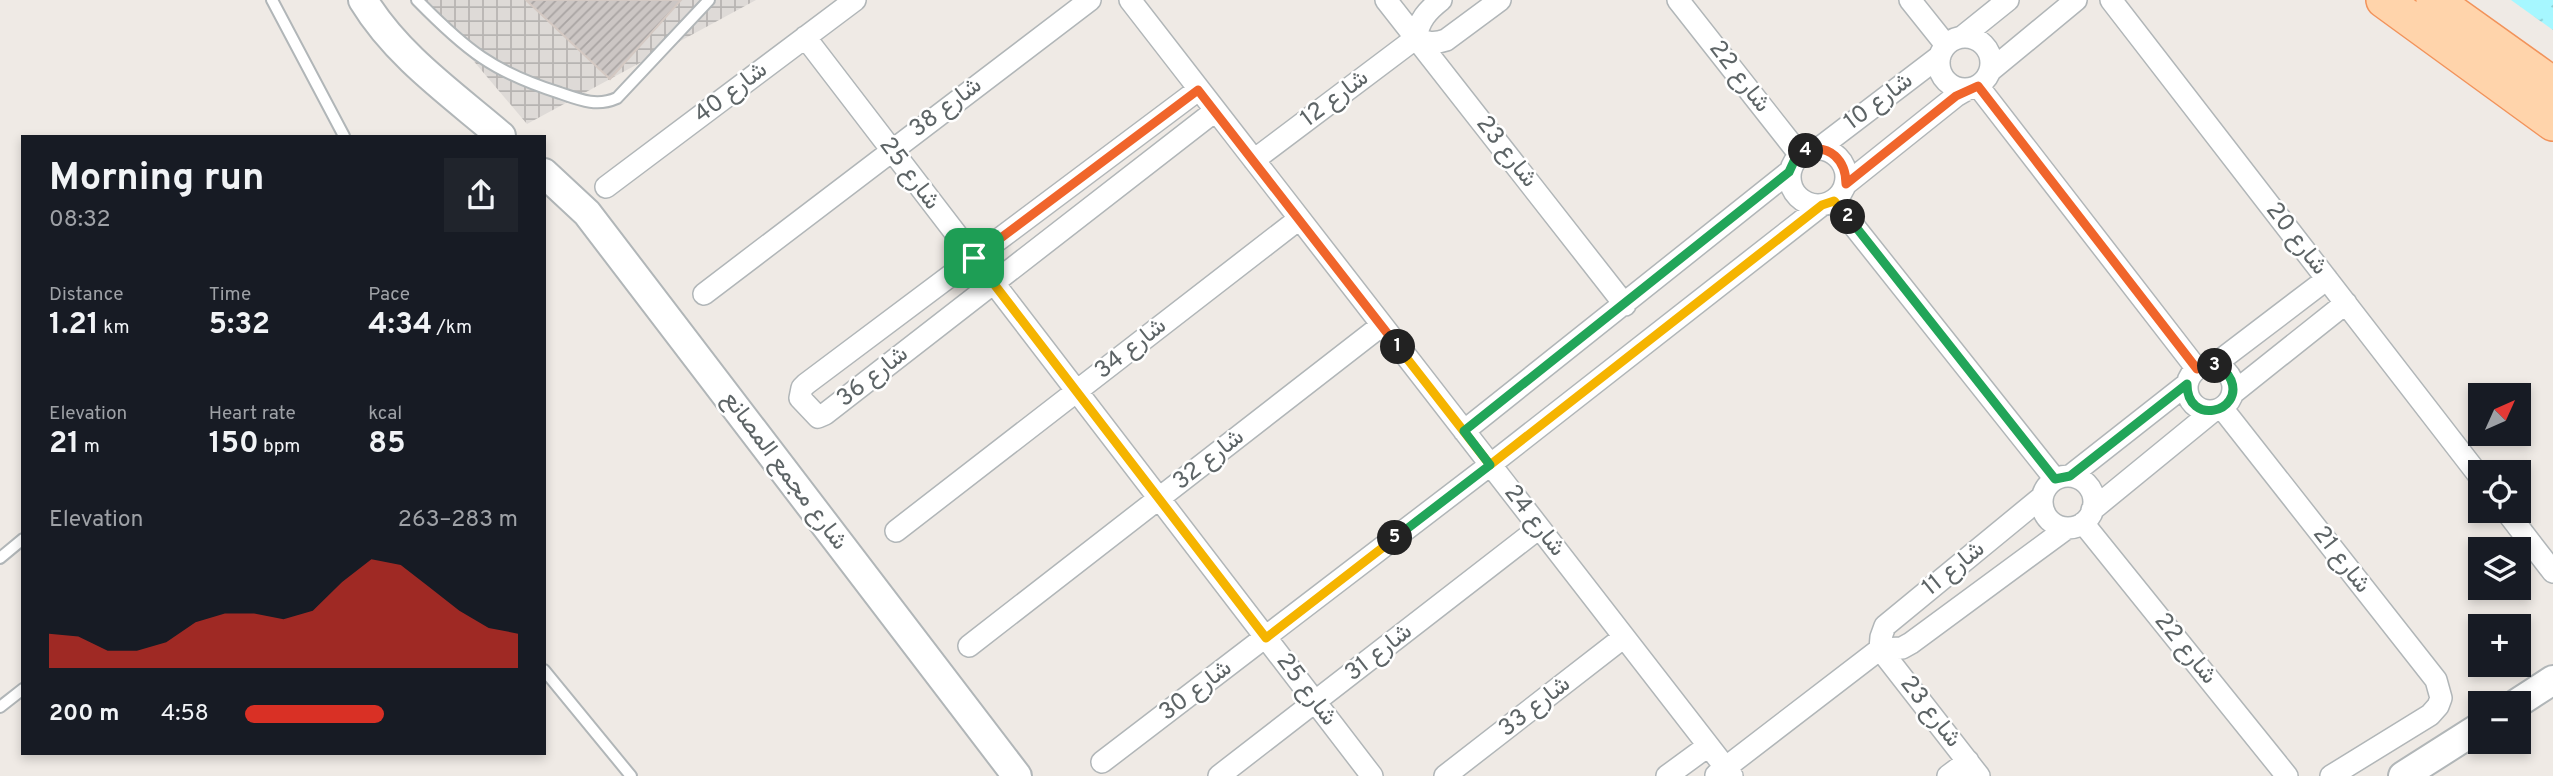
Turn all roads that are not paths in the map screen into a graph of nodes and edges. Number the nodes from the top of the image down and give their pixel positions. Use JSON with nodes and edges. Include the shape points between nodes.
{"nodes":[{"id":1,"x":272,"y":0,"type":"edge"},
{"id":2,"x":363,"y":0,"type":"edge"},
{"id":3,"x":417,"y":0,"type":"edge"},
{"id":4,"x":709,"y":0,"type":"edge"},
{"id":5,"x":855,"y":0,"type":"edge"},
{"id":6,"x":1090,"y":0,"type":"edge"},
{"id":7,"x":1130,"y":0,"type":"edge"},
{"id":8,"x":1386,"y":0,"type":"edge"},
{"id":9,"x":1441,"y":0,"type":"edge"},
{"id":10,"x":1500,"y":0,"type":"edge"},
{"id":11,"x":1678,"y":0,"type":"edge"},
{"id":12,"x":1910,"y":0,"type":"edge"},
{"id":13,"x":2008,"y":0,"type":"edge"},
{"id":14,"x":2076,"y":0,"type":"edge"},
{"id":15,"x":2111,"y":0,"type":"edge"},
{"id":16,"x":2384,"y":0,"type":"edge"},
{"id":17,"x":2434,"y":0,"type":"edge"},
{"id":18,"x":806,"y":37,"type":"junction"},
{"id":19,"x":1416,"y":38,"type":"junction"},
{"id":20,"x":1949,"y":46,"type":"junction"},
{"id":21,"x":1979,"y":82,"type":"junction"},
{"id":22,"x":2553,"y":85,"type":"edge"},
{"id":23,"x":1198,"y":90,"type":"junction"},
{"id":24,"x":1215,"y":111,"type":"junction"},
{"id":25,"x":2553,"y":123,"type":"edge"},
{"id":26,"x":343,"y":135,"type":"edge"},
{"id":27,"x":500,"y":135,"type":"edge"},
{"id":28,"x":891,"y":150,"type":"junction"},
{"id":29,"x":1802,"y":158,"type":"junction"},
{"id":30,"x":1254,"y":160,"type":"junction"},
{"id":31,"x":546,"y":175,"type":"edge"},
{"id":32,"x":606,"y":187,"type":"dead end"},
{"id":33,"x":1834,"y":197,"type":"junction"},
{"id":34,"x":1299,"y":219,"type":"junction"},
{"id":35,"x":974,"y":258,"type":"junction"},
{"id":36,"x":2327,"y":279,"type":"junction"},
{"id":37,"x":992,"y":282,"type":"junction"},
{"id":38,"x":704,"y":294,"type":"dead end"},
{"id":39,"x":2346,"y":303,"type":"junction"},
{"id":40,"x":1625,"y":305,"type":"junction"},
{"id":41,"x":1382,"y":325,"type":"junction"},
{"id":42,"x":2199,"y":373,"type":"junction"},
{"id":43,"x":1076,"y":391,"type":"junction"},
{"id":44,"x":2222,"y":404,"type":"junction"},
{"id":45,"x":1464,"y":431,"type":"junction"},
{"id":46,"x":2468,"y":461,"type":"edge"},
{"id":47,"x":1490,"y":465,"type":"junction"},
{"id":48,"x":2063,"y":478,"type":"junction"},
{"id":49,"x":2042,"y":497,"type":"junction"},
{"id":50,"x":1159,"y":499,"type":"junction"},
{"id":51,"x":2081,"y":520,"type":"junction"},
{"id":52,"x":2515,"y":523,"type":"edge"},
{"id":53,"x":1539,"y":528,"type":"junction"},
{"id":54,"x":896,"y":531,"type":"dead end"},
{"id":55,"x":21,"y":542,"type":"edge"},
{"id":56,"x":0,"y":558,"type":"edge"},
{"id":57,"x":2553,"y":572,"type":"edge"},
{"id":58,"x":1624,"y":637,"type":"junction"},
{"id":59,"x":1266,"y":638,"type":"junction"},
{"id":60,"x":969,"y":646,"type":"dead end"},
{"id":61,"x":1880,"y":649,"type":"junction"},
{"id":62,"x":546,"y":672,"type":"edge"},
{"id":63,"x":2553,"y":680,"type":"edge"},
{"id":64,"x":21,"y":691,"type":"edge"},
{"id":65,"x":2531,"y":694,"type":"edge"},
{"id":66,"x":1315,"y":703,"type":"junction"},
{"id":67,"x":0,"y":707,"type":"edge"},
{"id":68,"x":2468,"y":735,"type":"edge"},
{"id":69,"x":1708,"y":746,"type":"junction"},
{"id":70,"x":1102,"y":762,"type":"dead end"},
{"id":71,"x":1973,"y":769,"type":"edge"},
{"id":72,"x":1724,"y":773,"type":"edge"},
{"id":73,"x":631,"y":776,"type":"edge"},
{"id":74,"x":1017,"y":776,"type":"edge"},
{"id":75,"x":1219,"y":776,"type":"edge"},
{"id":76,"x":1372,"y":776,"type":"edge"},
{"id":77,"x":1445,"y":776,"type":"edge"},
{"id":78,"x":1667,"y":776,"type":"edge"},
{"id":79,"x":1948,"y":776,"type":"edge"},
{"id":80,"x":2287,"y":776,"type":"edge"},
{"id":81,"x":2331,"y":776,"type":"edge"},
{"id":82,"x":2403,"y":776,"type":"edge"}],
"edges":[{"from":1,"to":26,"type":"lane"},
{"from":2,"to":27,"type":"street","via":[[407,56]]},
{"from":3,"to":4,"type":"lane","via":[[482,61],[523,82],[604,104],[617,97]]},
{"from":5,"to":18,"type":"street","name":"شارع 40"},
{"from":6,"to":28,"type":"street","name":"شارع 38"},
{"from":7,"to":23,"type":"street","name":"شارع 24"},
{"from":8,"to":19,"type":"street","name":"شارع 23"},
{"from":9,"to":19,"type":"street","name":"شارع 12","via":[[1425,14]]},
{"from":10,"to":19,"type":"street","via":[[1446,40],[1436,43]]},
{"from":11,"to":29,"type":"street","name":"شارع 22"},
{"from":12,"to":20,"type":"street"},
{"from":13,"to":20,"type":"street","name":"شارع 10"},
{"from":14,"to":21,"type":"street","name":"شارع 10"},
{"from":15,"to":36,"type":"street","name":"شارع 20"},
{"from":16,"to":25,"type":"main road"},
{"from":17,"to":22,"type":"main road"},
{"from":18,"to":28,"type":"street","name":"شارع 25"},
{"from":18,"to":32,"type":"street","name":"شارع 40"},
{"from":19,"to":30,"type":"street","name":"شارع 12"},
{"from":19,"to":40,"type":"street","name":"شارع 23"},
{"from":20,"to":21,"type":"street","via":[[1939,66],[1942,76],[1958,88]]},
{"from":20,"to":21,"type":"street","via":[[1973,38],[1989,51],[1991,61]]},
{"from":20,"to":29,"type":"street","name":"شارع 10"},
{"from":21,"to":33,"type":"street","name":"شارع 10"},
{"from":21,"to":42,"type":"street"},
{"from":23,"to":24,"type":"street","name":"شارع 24"},
{"from":23,"to":35,"type":"street","name":"شارع 36"},
{"from":24,"to":30,"type":"street","name":"شارع 24"},
{"from":24,"to":37,"type":"street","name":"شارع 36"},
{"from":28,"to":35,"type":"street","name":"شارع 25"},
{"from":28,"to":38,"type":"street","name":"شارع 38"},
{"from":29,"to":33,"type":"street","via":[[1790,183],[1794,192],[1811,205]]},
{"from":29,"to":33,"type":"street","via":[[1828,150],[1837,156],[1846,174]]},
{"from":29,"to":40,"type":"street","name":"شارع 10"},
{"from":30,"to":34,"type":"street","name":"شارع 24"},
{"from":31,"to":74,"type":"street","name":"شارع مجمع المصانع","via":[[587,213]]},
{"from":33,"to":47,"type":"street","name":"شارع 10"},
{"from":33,"to":48,"type":"street"},
{"from":34,"to":41,"type":"street","name":"شارع 24"},
{"from":34,"to":43,"type":"street","name":"شارع 34"},
{"from":35,"to":37,"type":"street","name":"شارع 25"},
{"from":35,"to":37,"type":"street","name":"شارع 36","via":[[806,384],[800,398],[814,415],[825,414]]},
{"from":36,"to":39,"type":"street","name":"شارع 20"},
{"from":36,"to":42,"type":"street"},
{"from":37,"to":43,"type":"street","name":"شارع 25"},
{"from":39,"to":44,"type":"street","name":"شارع 11"},
{"from":39,"to":46,"type":"street","name":"شارع 20"},
{"from":40,"to":45,"type":"street","name":"شارع 10"},
{"from":41,"to":45,"type":"street","name":"شارع 24"},
{"from":41,"to":50,"type":"street","name":"شارع 32"},
{"from":42,"to":44,"type":"street","via":[[2221,367],[2231,378]]},
{"from":42,"to":44,"type":"street","via":[[2187,393],[2197,407]]},
{"from":42,"to":48,"type":"street"},
{"from":43,"to":50,"type":"street","name":"شارع 25"},
{"from":43,"to":54,"type":"street","name":"شارع 34"},
{"from":44,"to":51,"type":"street","name":"شارع 11"},
{"from":44,"to":81,"type":"street","name":"شارع 21","via":[[2436,680],[2441,698],[2430,715]]},
{"from":45,"to":47,"type":"street","name":"شارع 24"},
{"from":47,"to":53,"type":"street","name":"شارع 24"},
{"from":47,"to":59,"type":"street","name":"شارع 30"},
{"from":48,"to":49,"type":"street","via":[[2047,487]]},
{"from":48,"to":51,"type":"street","via":[[2087,484],[2092,492]]},
{"from":49,"to":51,"type":"street","via":[[2050,521]]},
{"from":49,"to":61,"type":"street","name":"شارع 11","via":[[1885,626]]},
{"from":50,"to":59,"type":"street","name":"شارع 25"},
{"from":50,"to":60,"type":"street","name":"شارع 32"},
{"from":51,"to":61,"type":"street","name":"شارع 11","via":[[1910,643]]},
{"from":51,"to":80,"type":"street","name":"شارع 22"},
{"from":52,"to":57,"type":"street"},
{"from":53,"to":58,"type":"street","name":"شارع 24"},
{"from":53,"to":66,"type":"street","name":"شارع 31"},
{"from":55,"to":56,"type":"lane"},
{"from":58,"to":69,"type":"street","name":"شارع 24"},
{"from":58,"to":77,"type":"street","name":"شارع 33"},
{"from":59,"to":66,"type":"street","name":"شارع 25"},
{"from":59,"to":70,"type":"street","name":"شارع 30"},
{"from":61,"to":71,"type":"street","name":"شارع 23"},
{"from":61,"to":72,"type":"street","name":"شارع 11"},
{"from":62,"to":73,"type":"lane"},
{"from":63,"to":65,"type":"street"},
{"from":64,"to":67,"type":"lane"},
{"from":66,"to":75,"type":"street","name":"شارع 31"},
{"from":66,"to":76,"type":"street","name":"شارع 25"},
{"from":68,"to":82,"type":"street"},
{"from":69,"to":72,"type":"street","name":"شارع 24"},
{"from":69,"to":78,"type":"street"},
{"from":71,"to":79,"type":"street"}]}
